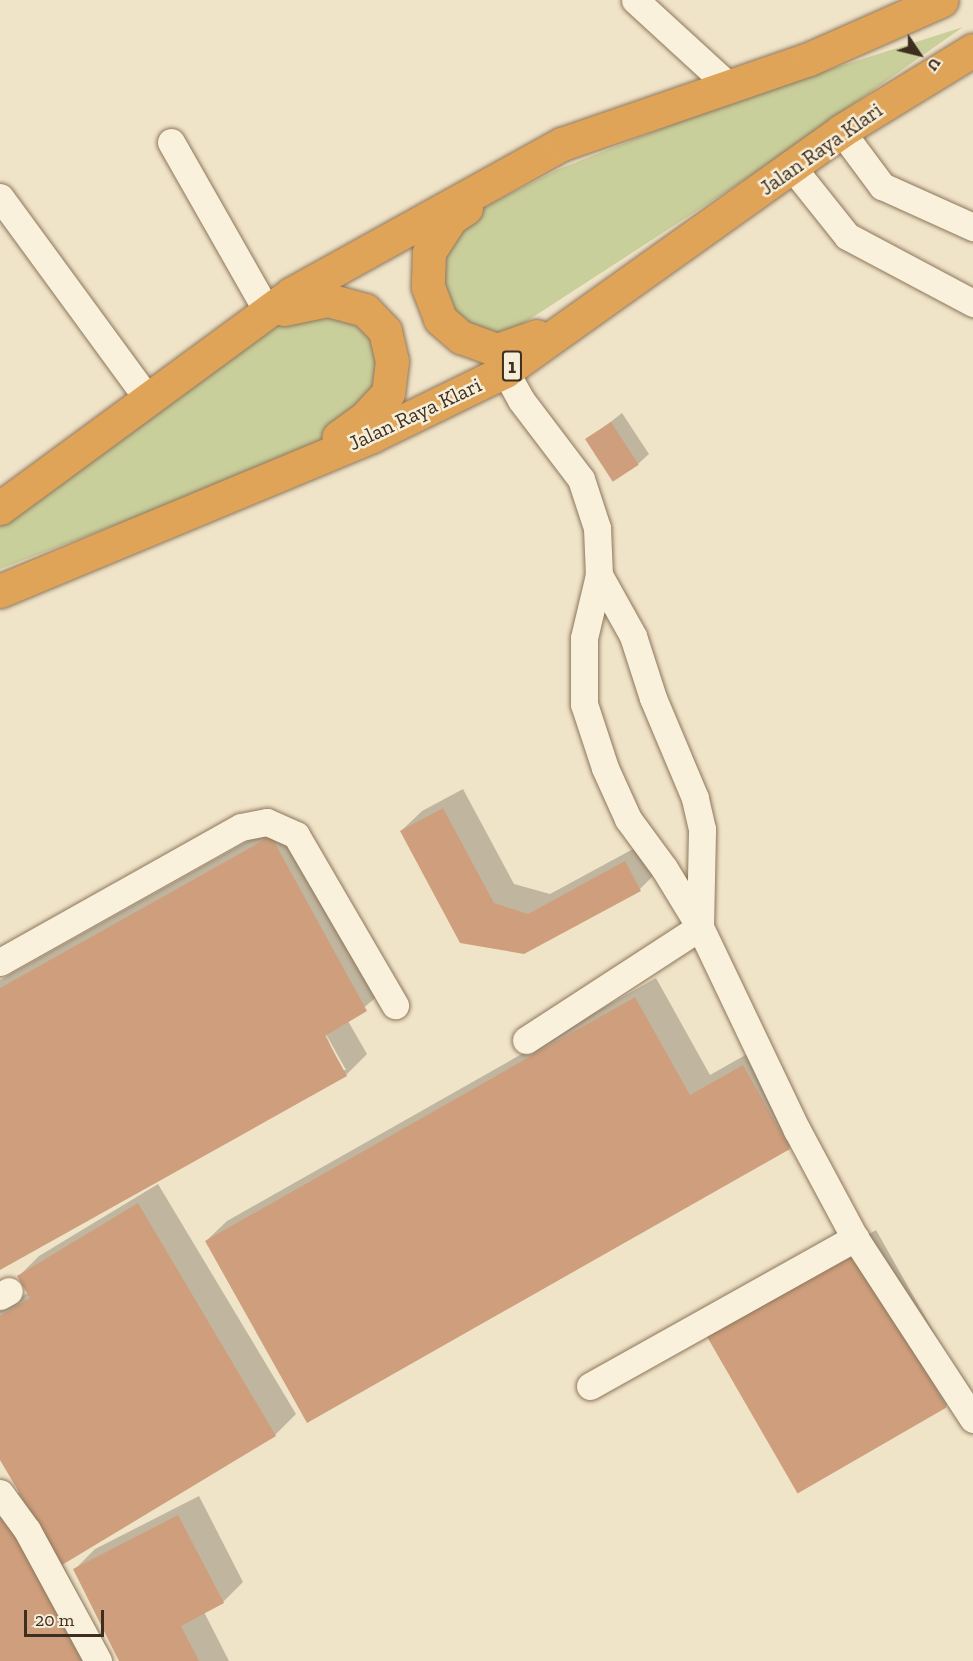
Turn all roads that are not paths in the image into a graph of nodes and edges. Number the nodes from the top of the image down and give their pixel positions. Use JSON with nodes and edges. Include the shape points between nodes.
{"nodes":[{"id":1,"x":635,"y":0,"type":"edge"},
{"id":2,"x":942,"y":0,"type":"edge"},
{"id":3,"x":973,"y":50,"type":"edge"},
{"id":4,"x":730,"y":87,"type":"junction"},
{"id":5,"x":841,"y":131,"type":"junction"},
{"id":6,"x":171,"y":142,"type":"dead end"},
{"id":7,"x":562,"y":144,"type":"junction"},
{"id":8,"x":792,"y":167,"type":"junction"},
{"id":9,"x":0,"y":197,"type":"edge"},
{"id":10,"x":973,"y":227,"type":"edge"},
{"id":11,"x":689,"y":242,"type":"junction"},
{"id":12,"x":973,"y":303,"type":"edge"},
{"id":13,"x":268,"y":313,"type":"junction"},
{"id":14,"x":505,"y":371,"type":"junction"},
{"id":15,"x":147,"y":398,"type":"junction"},
{"id":16,"x":288,"y":471,"type":"junction"},
{"id":17,"x":0,"y":508,"type":"edge"},
{"id":18,"x":599,"y":575,"type":"junction"},
{"id":19,"x":0,"y":591,"type":"edge"},
{"id":20,"x":700,"y":927,"type":"junction"},
{"id":21,"x":0,"y":962,"type":"edge"},
{"id":22,"x":395,"y":1005,"type":"dead end"},
{"id":23,"x":526,"y":1040,"type":"dead end"},
{"id":24,"x":855,"y":1238,"type":"junction"},
{"id":25,"x":590,"y":1386,"type":"dead end"},
{"id":26,"x":973,"y":1419,"type":"edge"},
{"id":27,"x":0,"y":1493,"type":"edge"},
{"id":28,"x":98,"y":1661,"type":"edge"}],
"edges":[{"from":1,"to":4,"type":"street"},
{"from":2,"to":4,"type":"highway","via":[[809,59]]},
{"from":3,"to":5,"type":"highway","name":"Jalan Raya Klari","number":"1"},
{"from":4,"to":7,"type":"highway"},
{"from":5,"to":8,"type":"highway","name":"Jalan Raya Klari","number":"1"},
{"from":5,"to":10,"type":"street","via":[[882,186]]},
{"from":6,"to":13,"type":"street"},
{"from":7,"to":11,"type":"highway","via":[[452,218],[429,252],[428,287],[440,319],[461,337],[497,350],[527,342]]},
{"from":7,"to":13,"type":"highway","via":[[291,294]]},
{"from":8,"to":11,"type":"highway","name":"Jalan Raya Klari","number":"1"},
{"from":8,"to":12,"type":"street","via":[[847,236]]},
{"from":9,"to":15,"type":"street"},
{"from":11,"to":14,"type":"highway","name":"Jalan Raya Klari","number":"1"},
{"from":13,"to":15,"type":"highway"},
{"from":13,"to":16,"type":"highway","via":[[328,300],[365,310],[385,331],[392,361],[388,393],[373,409]]},
{"from":14,"to":16,"type":"highway","name":"Jalan Raya Klari","number":"1"},
{"from":14,"to":18,"type":"street","via":[[521,400],[581,479],[597,528]]},
{"from":15,"to":17,"type":"highway"},
{"from":16,"to":19,"type":"highway","name":"Jalan Raya Klari","number":"1"},
{"from":18,"to":20,"type":"street","via":[[633,636],[653,698],[695,798],[702,829]]},
{"from":18,"to":20,"type":"street","via":[[584,638],[584,704],[604,768],[628,819]]},
{"from":20,"to":23,"type":"street"},
{"from":20,"to":24,"type":"street","via":[[797,1130]]},
{"from":21,"to":22,"type":"street","via":[[241,827],[267,822],[296,835]]},
{"from":24,"to":25,"type":"street"},
{"from":24,"to":26,"type":"street"},
{"from":27,"to":28,"type":"street","via":[[27,1530]]}]}
